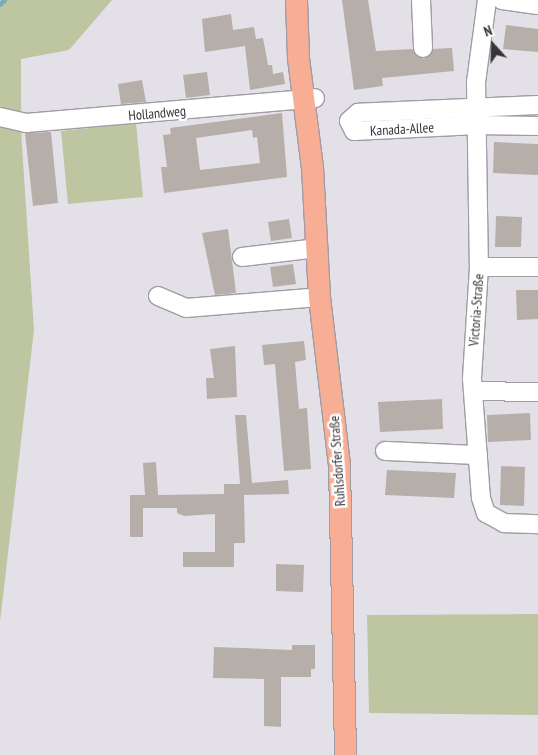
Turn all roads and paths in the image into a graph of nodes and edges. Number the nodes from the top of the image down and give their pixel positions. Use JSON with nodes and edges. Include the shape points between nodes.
{"nodes":[{"id":1,"x":296,"y":0,"type":"edge"},
{"id":2,"x":421,"y":0,"type":"edge"},
{"id":3,"x":487,"y":0,"type":"edge"},
{"id":4,"x":502,"y":0,"type":"edge"},
{"id":5,"x":538,"y":5,"type":"edge"},
{"id":6,"x":423,"y":48,"type":"dead end"},
{"id":7,"x":309,"y":99,"type":"junction"},
{"id":8,"x":478,"y":105,"type":"junction"},
{"id":9,"x":538,"y":105,"type":"edge"},
{"id":10,"x":0,"y":117,"type":"edge"},
{"id":11,"x":478,"y":125,"type":"junction"},
{"id":12,"x":538,"y":126,"type":"edge"},
{"id":13,"x":316,"y":248,"type":"junction"},
{"id":14,"x":242,"y":258,"type":"dead end"},
{"id":15,"x":479,"y":267,"type":"junction"},
{"id":16,"x":538,"y":268,"type":"edge"},
{"id":17,"x":158,"y":296,"type":"dead end"},
{"id":18,"x":319,"y":297,"type":"junction"},
{"id":19,"x":473,"y":391,"type":"junction"},
{"id":20,"x":538,"y":392,"type":"edge"},
{"id":21,"x":386,"y":451,"type":"dead end"},
{"id":22,"x":478,"y":455,"type":"junction"},
{"id":23,"x":538,"y":524,"type":"edge"},
{"id":24,"x":346,"y":755,"type":"edge"}],
"edges":[{"from":1,"to":7,"type":"main road","name":"Ruhlsdorfer Straße","via":[[300,37],[298,58]]},
{"from":2,"to":6,"type":"street"},
{"from":3,"to":8,"type":"street","name":"Victoria-Straße","via":[[476,82]]},
{"from":4,"to":5,"type":"street"},
{"from":7,"to":10,"type":"street","name":"Hollandweg","via":[[26,123]]},
{"from":7,"to":13,"type":"main road","name":"Ruhlsdorfer Straße"},
{"from":8,"to":9,"type":"street","name":"Kanada-Allee"},
{"from":8,"to":11,"type":"street","name":"Victoria-Straße"},
{"from":8,"to":11,"type":"street","name":"Kanada-Allee","via":[[358,112],[349,121],[354,131]]},
{"from":11,"to":12,"type":"street","name":"Kanada-Allee"},
{"from":11,"to":15,"type":"street","name":"Victoria-Straße"},
{"from":13,"to":14,"type":"street"},
{"from":13,"to":18,"type":"main road","name":"Ruhlsdorfer Straße"},
{"from":15,"to":16,"type":"street"},
{"from":15,"to":19,"type":"street","name":"Victoria-Straße"},
{"from":17,"to":18,"type":"street","via":[[186,308]]},
{"from":18,"to":24,"type":"main road","name":"Ruhlsdorfer Straße","via":[[339,465]]},
{"from":19,"to":20,"type":"street"},
{"from":19,"to":22,"type":"street","name":"Victoria-Straße"},
{"from":21,"to":22,"type":"street"},
{"from":22,"to":23,"type":"street","name":"Victoria-Straße","via":[[480,498],[486,513],[504,523]]}]}
